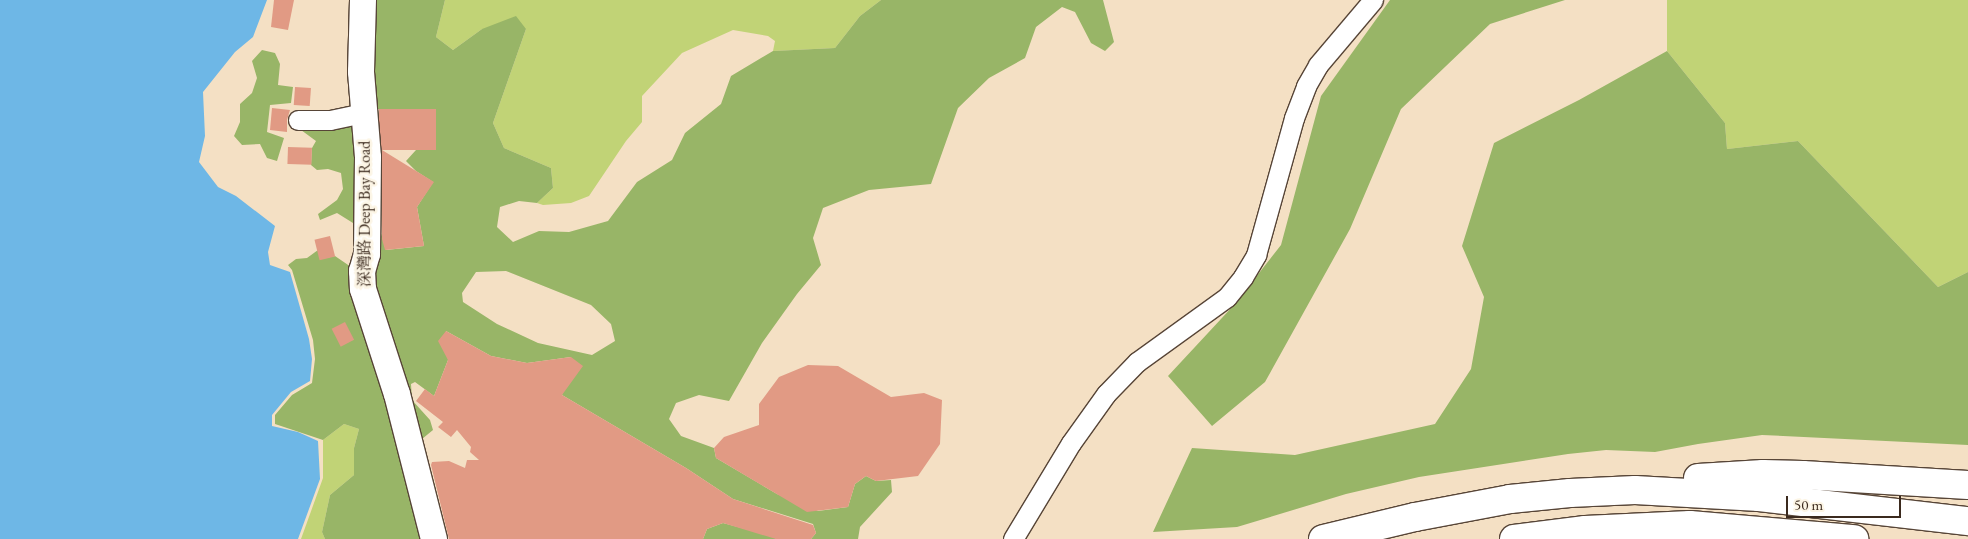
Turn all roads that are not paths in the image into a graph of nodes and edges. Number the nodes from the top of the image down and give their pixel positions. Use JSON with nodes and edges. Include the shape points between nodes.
{"nodes":[{"id":1,"x":363,"y":0,"type":"edge"},
{"id":2,"x":1373,"y":0,"type":"edge"},
{"id":3,"x":364,"y":113,"type":"junction"},
{"id":4,"x":298,"y":120,"type":"dead end"},
{"id":5,"x":1968,"y":485,"type":"edge"},
{"id":6,"x":1635,"y":490,"type":"junction"},
{"id":7,"x":1968,"y":521,"type":"edge"},
{"id":8,"x":1621,"y":527,"type":"junction"},
{"id":9,"x":434,"y":539,"type":"edge"},
{"id":10,"x":1013,"y":539,"type":"edge"},
{"id":11,"x":1323,"y":539,"type":"edge"},
{"id":12,"x":1514,"y":539,"type":"edge"},
{"id":13,"x":1662,"y":539,"type":"edge"},
{"id":14,"x":1854,"y":539,"type":"edge"}],
"edges":[{"from":1,"to":3,"type":"street","name":"深灣路 Deep Bay Road","via":[[361,72]]},
{"from":2,"to":10,"type":"street","via":[[1318,65],[1306,86],[1256,255],[1243,277],[1227,297],[1136,362],[1106,394],[1071,443]]},
{"from":3,"to":4,"type":"street","via":[[330,120]]},
{"from":3,"to":9,"type":"street","name":"深灣路 Deep Bay Road","via":[[368,157],[367,254],[362,271],[363,289],[397,394]]},
{"from":5,"to":6,"type":"highway","via":[[1764,474],[1704,478]]},
{"from":6,"to":7,"type":"highway","via":[[1750,496]]},
{"from":6,"to":11,"type":"highway","via":[[1540,495],[1483,503]]},
{"from":8,"to":12,"type":"highway"},
{"from":8,"to":13,"type":"highway"},
{"from":8,"to":14,"type":"highway","via":[[1690,526]]}]}
